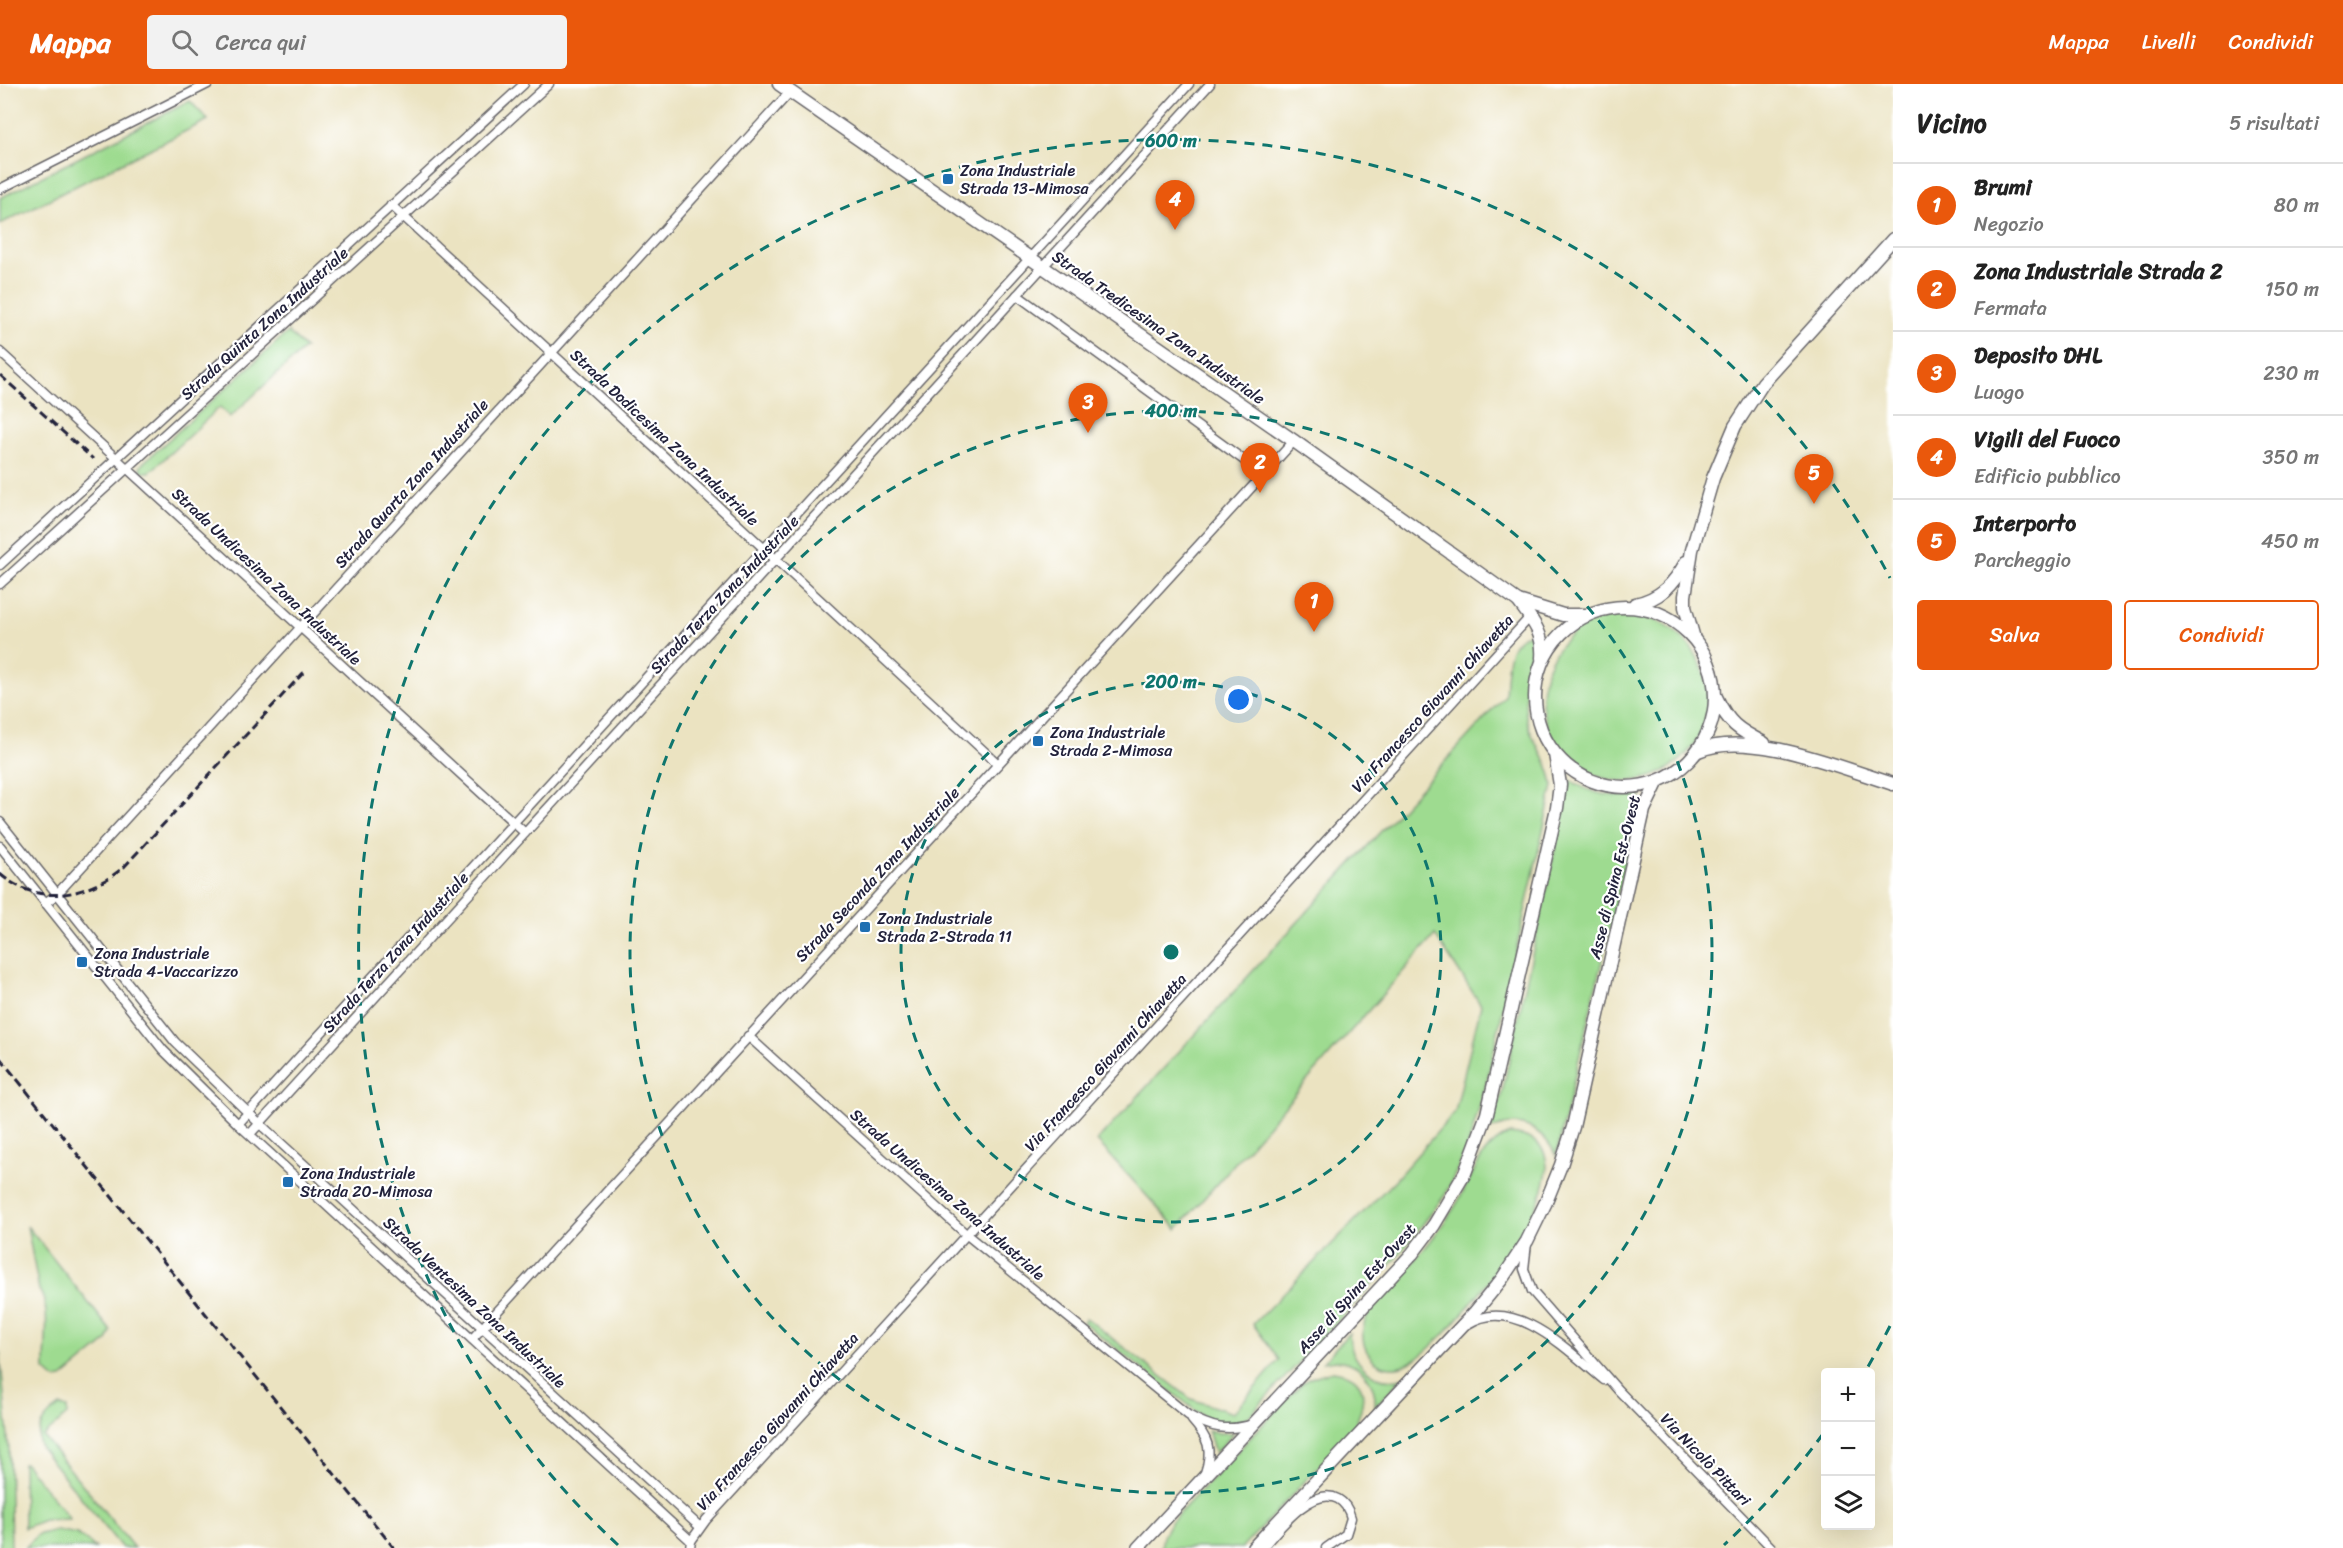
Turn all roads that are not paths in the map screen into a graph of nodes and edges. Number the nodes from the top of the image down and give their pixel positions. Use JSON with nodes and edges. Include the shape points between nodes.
{"nodes":[{"id":1,"x":208,"y":84,"type":"edge"},
{"id":2,"x":524,"y":84,"type":"edge"},
{"id":3,"x":549,"y":84,"type":"edge"},
{"id":4,"x":779,"y":84,"type":"edge"},
{"id":5,"x":1189,"y":84,"type":"edge"},
{"id":6,"x":1209,"y":84,"type":"edge"},
{"id":7,"x":790,"y":92,"type":"junction"},
{"id":8,"x":0,"y":189,"type":"edge"},
{"id":9,"x":391,"y":205,"type":"junction"},
{"id":10,"x":403,"y":216,"type":"junction"},
{"id":11,"x":1893,"y":239,"type":"edge"},
{"id":12,"x":346,"y":247,"type":"junction"},
{"id":13,"x":1030,"y":258,"type":"junction"},
{"id":14,"x":357,"y":259,"type":"junction"},
{"id":15,"x":1043,"y":266,"type":"junction"},
{"id":16,"x":1017,"y":295,"type":"junction"},
{"id":17,"x":0,"y":352,"type":"edge"},
{"id":18,"x":550,"y":352,"type":"junction"},
{"id":19,"x":938,"y":356,"type":"junction"},
{"id":20,"x":949,"y":368,"type":"junction"},
{"id":21,"x":1294,"y":441,"type":"junction"},
{"id":22,"x":116,"y":458,"type":"junction"},
{"id":23,"x":127,"y":468,"type":"junction"},
{"id":24,"x":1263,"y":474,"type":"junction"},
{"id":25,"x":765,"y":549,"type":"junction"},
{"id":26,"x":1692,"y":550,"type":"junction"},
{"id":27,"x":777,"y":560,"type":"junction"},
{"id":28,"x":0,"y":565,"type":"edge"},
{"id":29,"x":0,"y":584,"type":"edge"},
{"id":30,"x":1518,"y":601,"type":"junction"},
{"id":31,"x":1626,"y":606,"type":"junction"},
{"id":32,"x":1586,"y":615,"type":"junction"},
{"id":33,"x":1530,"y":617,"type":"junction"},
{"id":34,"x":300,"y":627,"type":"junction"},
{"id":35,"x":1695,"y":639,"type":"junction"},
{"id":36,"x":1542,"y":661,"type":"junction"},
{"id":37,"x":652,"y":672,"type":"junction"},
{"id":38,"x":663,"y":683,"type":"junction"},
{"id":39,"x":1715,"y":696,"type":"junction"},
{"id":40,"x":1778,"y":750,"type":"junction"},
{"id":41,"x":1698,"y":751,"type":"junction"},
{"id":42,"x":1555,"y":754,"type":"junction"},
{"id":43,"x":999,"y":764,"type":"junction"},
{"id":44,"x":1658,"y":781,"type":"junction"},
{"id":45,"x":1893,"y":784,"type":"edge"},
{"id":46,"x":513,"y":822,"type":"junction"},
{"id":47,"x":1,"y":824,"type":"edge"},
{"id":48,"x":525,"y":833,"type":"junction"},
{"id":49,"x":0,"y":846,"type":"edge"},
{"id":50,"x":22,"y":849,"type":"junction"},
{"id":51,"x":10,"y":859,"type":"junction"},
{"id":52,"x":480,"y":859,"type":"junction"},
{"id":53,"x":491,"y":870,"type":"junction"},
{"id":54,"x":56,"y":895,"type":"junction"},
{"id":55,"x":45,"y":903,"type":"junction"},
{"id":56,"x":126,"y":981,"type":"junction"},
{"id":57,"x":115,"y":990,"type":"junction"},
{"id":58,"x":336,"y":1018,"type":"junction"},
{"id":59,"x":347,"y":1028,"type":"junction"},
{"id":60,"x":748,"y":1036,"type":"junction"},
{"id":61,"x":278,"y":1081,"type":"junction"},
{"id":62,"x":288,"y":1091,"type":"junction"},
{"id":63,"x":248,"y":1113,"type":"junction"},
{"id":64,"x":238,"y":1124,"type":"junction"},
{"id":65,"x":260,"y":1124,"type":"junction"},
{"id":66,"x":250,"y":1134,"type":"junction"},
{"id":67,"x":310,"y":1170,"type":"junction"},
{"id":68,"x":300,"y":1181,"type":"junction"},
{"id":69,"x":359,"y":1215,"type":"junction"},
{"id":70,"x":349,"y":1226,"type":"junction"},
{"id":71,"x":967,"y":1235,"type":"junction"},
{"id":72,"x":1527,"y":1242,"type":"junction"},
{"id":73,"x":482,"y":1328,"type":"junction"},
{"id":74,"x":1451,"y":1337,"type":"junction"},
{"id":75,"x":472,"y":1339,"type":"junction"},
{"id":76,"x":1618,"y":1390,"type":"junction"},
{"id":77,"x":1188,"y":1415,"type":"junction"},
{"id":78,"x":1254,"y":1424,"type":"junction"},
{"id":79,"x":1204,"y":1478,"type":"junction"},
{"id":80,"x":700,"y":1527,"type":"junction"},
{"id":81,"x":690,"y":1544,"type":"edge"},
{"id":82,"x":1138,"y":1548,"type":"edge"},
{"id":83,"x":1252,"y":1548,"type":"edge"},
{"id":84,"x":1262,"y":1548,"type":"edge"},
{"id":85,"x":1326,"y":1548,"type":"edge"},
{"id":86,"x":1772,"y":1548,"type":"edge"}],
"edges":[{"from":1,"to":8,"type":"street"},
{"from":2,"to":9,"type":"street","name":"Strada Quinta Zona Industriale"},
{"from":3,"to":10,"type":"street","name":"Strada Quinta Zona Industriale"},
{"from":4,"to":7,"type":"main road","name":"Strada Tredicesima Zona Industriale"},
{"from":5,"to":13,"type":"street","name":"Strada Terza Zona Industriale"},
{"from":6,"to":15,"type":"street","name":"Strada Terza Zona Industriale"},
{"from":7,"to":13,"type":"main road","name":"Strada Tredicesima Zona Industriale"},
{"from":7,"to":18,"type":"street","name":"Strada Quarta Zona Industriale"},
{"from":9,"to":10,"type":"street","name":"Strada Dodicesima Zona Industriale"},
{"from":9,"to":12,"type":"street","name":"Strada Quinta Zona Industriale"},
{"from":10,"to":14,"type":"street","name":"Strada Quinta Zona Industriale"},
{"from":10,"to":18,"type":"street","name":"Strada Dodicesima Zona Industriale"},
{"from":11,"to":26,"type":"main road","via":[[1763,383],[1735,426],[1713,478]]},
{"from":12,"to":14,"type":"street"},
{"from":12,"to":22,"type":"street","name":"Strada Quinta Zona Industriale"},
{"from":13,"to":15,"type":"main road","name":"Strada Tredicesima Zona Industriale"},
{"from":13,"to":19,"type":"street","name":"Strada Terza Zona Industriale"},
{"from":14,"to":23,"type":"street","name":"Strada Quinta Zona Industriale"},
{"from":15,"to":16,"type":"street","name":"Strada Terza Zona Industriale"},
{"from":15,"to":21,"type":"main road","name":"Strada Tredicesima Zona Industriale"},
{"from":16,"to":20,"type":"street","name":"Strada Terza Zona Industriale"},
{"from":16,"to":24,"type":"street"},
{"from":17,"to":22,"type":"street","name":"Strada Undicesima Zona Industriale"},
{"from":18,"to":25,"type":"street","name":"Strada Dodicesima Zona Industriale"},
{"from":18,"to":34,"type":"street","name":"Strada Quarta Zona Industriale"},
{"from":19,"to":20,"type":"street"},
{"from":19,"to":25,"type":"street","name":"Strada Terza Zona Industriale"},
{"from":20,"to":27,"type":"street","name":"Strada Terza Zona Industriale"},
{"from":21,"to":24,"type":"street","name":"Strada Seconda Zona Industriale"},
{"from":21,"to":30,"type":"main road","name":"Strada Tredicesima Zona Industriale"},
{"from":22,"to":23,"type":"street","name":"Strada Undicesima Zona Industriale"},
{"from":22,"to":28,"type":"street","name":"Strada Quinta Zona Industriale"},
{"from":23,"to":29,"type":"street","name":"Strada Quinta Zona Industriale"},
{"from":23,"to":34,"type":"street","name":"Strada Undicesima Zona Industriale"},
{"from":24,"to":43,"type":"street","name":"Strada Seconda Zona Industriale"},
{"from":25,"to":27,"type":"street","name":"Strada Dodicesima Zona Industriale"},
{"from":25,"to":37,"type":"street","name":"Strada Terza Zona Industriale"},
{"from":26,"to":31,"type":"main road","via":[[1677,579],[1664,592]]},
{"from":26,"to":35,"type":"main road","via":[[1685,607]]},
{"from":27,"to":38,"type":"street","name":"Strada Terza Zona Industriale"},
{"from":27,"to":43,"type":"street","name":"Strada Dodicesima Zona Industriale"},
{"from":30,"to":32,"type":"main road","via":[[1563,615]]},
{"from":30,"to":33,"type":"main road"},
{"from":31,"to":32,"type":"main road"},
{"from":31,"to":35,"type":"main road","via":[[1661,614]]},
{"from":32,"to":36,"type":"main road","via":[[1557,637]]},
{"from":33,"to":36,"type":"main road","via":[[1540,631]]},
{"from":33,"to":71,"type":"street","name":"Via Francesco Giovanni Chiavetta"},
{"from":34,"to":46,"type":"street","name":"Strada Undicesima Zona Industriale"},
{"from":34,"to":54,"type":"street","name":"Strada Quarta Zona Industriale"},
{"from":35,"to":39,"type":"main road","via":[[1711,669]]},
{"from":36,"to":42,"type":"main road","via":[[1536,681],[1536,710]]},
{"from":37,"to":38,"type":"street"},
{"from":37,"to":46,"type":"street","name":"Strada Terza Zona Industriale"},
{"from":38,"to":48,"type":"street","name":"Strada Terza Zona Industriale"},
{"from":39,"to":40,"type":"main road","via":[[1738,730]]},
{"from":39,"to":41,"type":"main road","via":[[1711,724]]},
{"from":40,"to":41,"type":"main road","via":[[1721,744]]},
{"from":40,"to":45,"type":"main road"},
{"from":41,"to":44,"type":"main road"},
{"from":42,"to":44,"type":"main road","via":[[1576,773],[1602,784],[1630,787]]},
{"from":42,"to":78,"type":"main road","name":"Asse di Spina Est-Ovest","via":[[1560,785],[1557,808],[1489,1105],[1465,1173],[1412,1254]]},
{"from":43,"to":60,"type":"street","name":"Strada Seconda Zona Industriale"},
{"from":44,"to":72,"type":"main road","name":"Asse di Spina Est-Ovest","via":[[1644,810],[1573,1127],[1562,1165]]},
{"from":46,"to":48,"type":"street","name":"Strada Undicesima Zona Industriale"},
{"from":46,"to":52,"type":"street","name":"Strada Terza Zona Industriale"},
{"from":47,"to":50,"type":"street","name":"Strada Ventesima Zona Industriale"},
{"from":48,"to":53,"type":"street","name":"Strada Terza Zona Industriale"},
{"from":49,"to":51,"type":"street","name":"Strada Ventesima Zona Industriale"},
{"from":50,"to":51,"type":"street"},
{"from":50,"to":54,"type":"street","name":"Strada Ventesima Zona Industriale"},
{"from":51,"to":55,"type":"street","name":"Strada Ventesima Zona Industriale"},
{"from":52,"to":53,"type":"street"},
{"from":52,"to":58,"type":"street","name":"Strada Terza Zona Industriale"},
{"from":53,"to":59,"type":"street","name":"Strada Terza Zona Industriale"},
{"from":54,"to":55,"type":"street","name":"Strada Quarta Zona Industriale"},
{"from":54,"to":56,"type":"street","name":"Strada Ventesima Zona Industriale"},
{"from":55,"to":57,"type":"street","name":"Strada Ventesima Zona Industriale"},
{"from":56,"to":57,"type":"street"},
{"from":56,"to":63,"type":"street","name":"Strada Ventesima Zona Industriale","via":[[175,1042]]},
{"from":57,"to":64,"type":"street","name":"Strada Ventesima Zona Industriale","via":[[163,1050]]},
{"from":58,"to":59,"type":"street"},
{"from":58,"to":61,"type":"street","name":"Strada Terza Zona Industriale"},
{"from":59,"to":62,"type":"street","name":"Strada Terza Zona Industriale"},
{"from":60,"to":71,"type":"street","name":"Strada Undicesima Zona Industriale"},
{"from":60,"to":73,"type":"street","name":"Strada Seconda Zona Industriale"},
{"from":61,"to":62,"type":"street"},
{"from":61,"to":63,"type":"street","name":"Strada Terza Zona Industriale"},
{"from":62,"to":65,"type":"street","name":"Strada Terza Zona Industriale"},
{"from":63,"to":64,"type":"street","name":"Strada Terza Zona Industriale"},
{"from":63,"to":65,"type":"street","name":"Strada Ventesima Zona Industriale"},
{"from":64,"to":66,"type":"street","name":"Strada Ventesima Zona Industriale"},
{"from":65,"to":66,"type":"street","name":"Strada Terza Zona Industriale"},
{"from":65,"to":67,"type":"street","name":"Strada Ventesima Zona Industriale"},
{"from":66,"to":68,"type":"street","name":"Strada Ventesima Zona Industriale"},
{"from":67,"to":68,"type":"street"},
{"from":67,"to":69,"type":"street","name":"Strada Ventesima Zona Industriale"},
{"from":68,"to":70,"type":"street","name":"Strada Ventesima Zona Industriale"},
{"from":69,"to":70,"type":"street"},
{"from":69,"to":73,"type":"street","name":"Strada Ventesima Zona Industriale"},
{"from":70,"to":75,"type":"street","name":"Strada Ventesima Zona Industriale"},
{"from":71,"to":77,"type":"street","name":"Strada Undicesima Zona Industriale"},
{"from":71,"to":80,"type":"street","name":"Via Francesco Giovanni Chiavetta"},
{"from":72,"to":74,"type":"main road","name":"Asse di Spina Est-Ovest","via":[[1475,1312]]},
{"from":72,"to":76,"type":"street","via":[[1524,1269],[1532,1291]]},
{"from":73,"to":75,"type":"street","name":"Strada Seconda Zona Industriale"},
{"from":73,"to":80,"type":"street","name":"Strada Ventesima Zona Industriale"},
{"from":74,"to":76,"type":"street","via":[[1484,1316],[1506,1317],[1554,1339]]},
{"from":74,"to":83,"type":"main road","name":"Asse di Spina Est-Ovest"},
{"from":75,"to":81,"type":"street","name":"Strada Ventesima Zona Industriale"},
{"from":76,"to":86,"type":"street","name":"Via Nicolò Pittari"},
{"from":77,"to":78,"type":"street","via":[[1216,1428]]},
{"from":77,"to":79,"type":"street","via":[[1209,1443]]},
{"from":78,"to":79,"type":"main road","name":"Asse di Spina Est-Ovest"},
{"from":79,"to":82,"type":"main road","name":"Asse di Spina Est-Ovest"},
{"from":80,"to":81,"type":"street","name":"Via Francesco Giovanni Chiavetta"},
{"from":84,"to":85,"type":"street","via":[[1299,1509],[1327,1496],[1345,1504],[1351,1518],[1346,1534]]}]}
